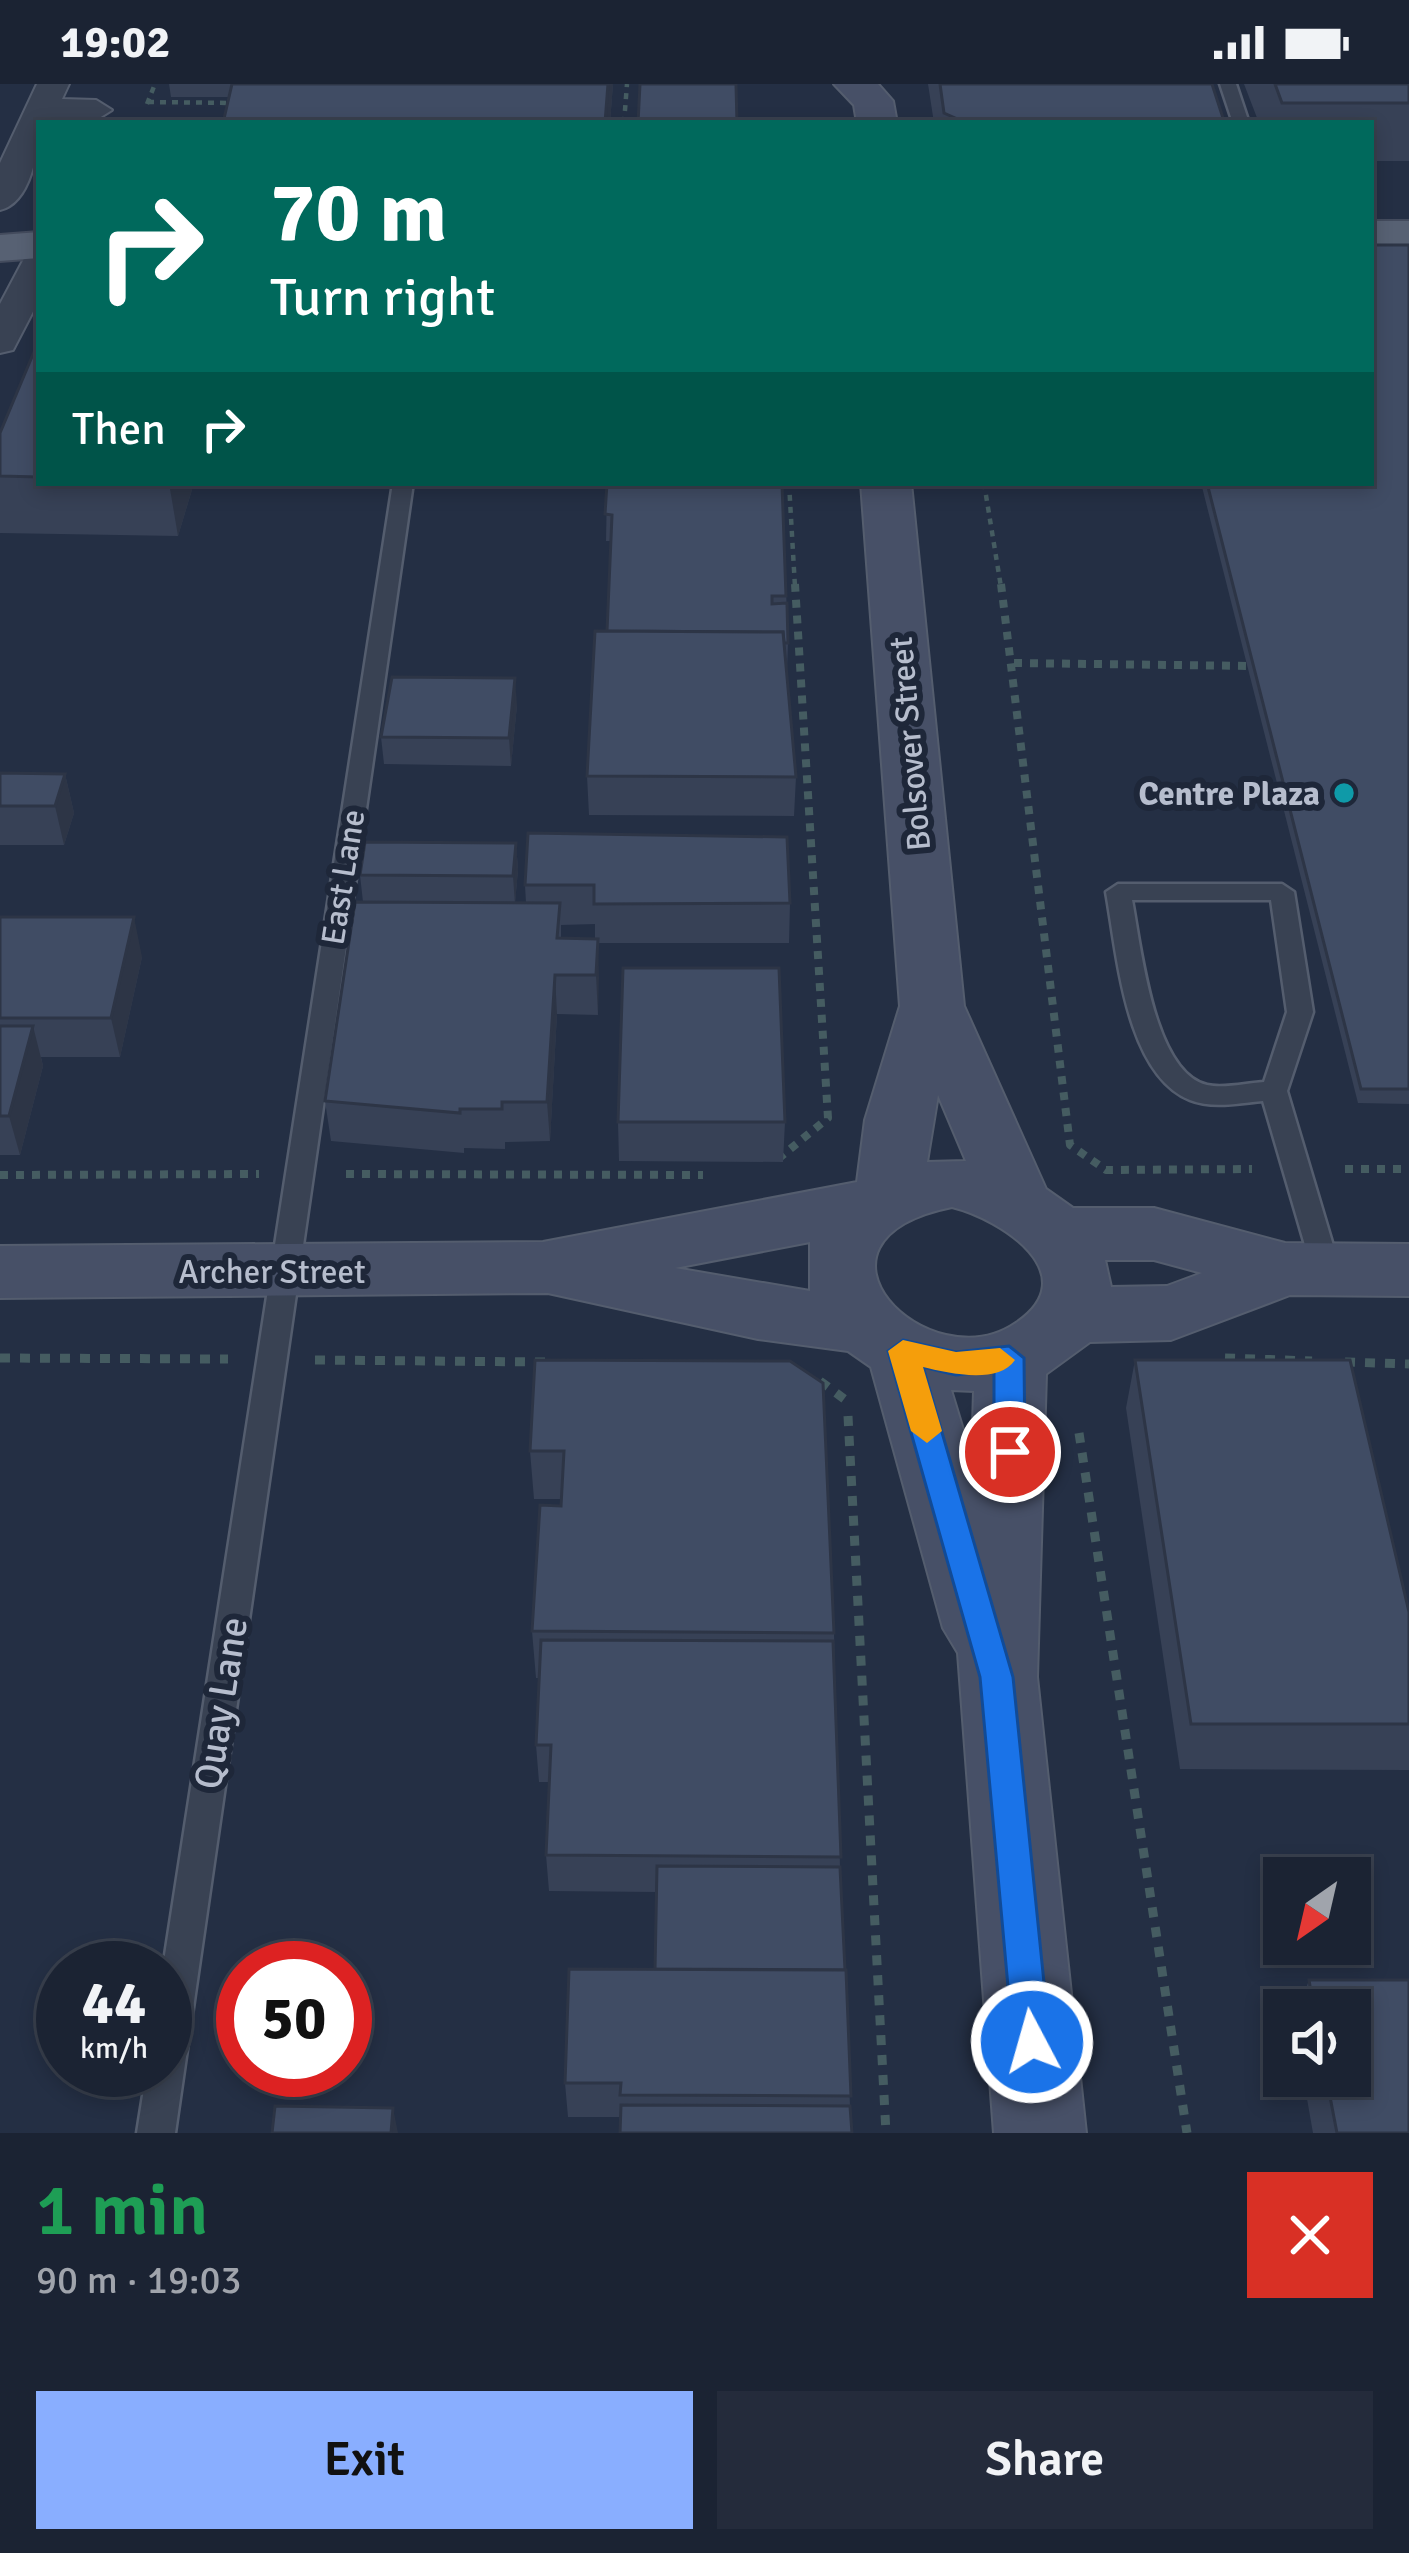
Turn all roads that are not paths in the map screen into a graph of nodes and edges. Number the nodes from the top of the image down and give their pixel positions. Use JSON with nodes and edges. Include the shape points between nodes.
{"nodes":[{"id":1,"x":1228,"y":84,"type":"edge"},
{"id":2,"x":837,"y":90,"type":"edge"},
{"id":3,"x":49,"y":97,"type":"edge"},
{"id":4,"x":98,"y":106,"type":"edge"},
{"id":5,"x":876,"y":120,"type":"edge"},
{"id":6,"x":1240,"y":120,"type":"edge"},
{"id":7,"x":36,"y":124,"type":"edge"},
{"id":8,"x":1374,"y":198,"type":"edge"},
{"id":9,"x":1409,"y":198,"type":"edge"},
{"id":10,"x":0,"y":200,"type":"edge"},
{"id":11,"x":36,"y":209,"type":"edge"},
{"id":12,"x":0,"y":210,"type":"edge"},
{"id":13,"x":1374,"y":234,"type":"edge"},
{"id":14,"x":1409,"y":234,"type":"edge"},
{"id":15,"x":36,"y":245,"type":"edge"},
{"id":16,"x":0,"y":248,"type":"edge"},
{"id":17,"x":36,"y":268,"type":"edge"},
{"id":18,"x":0,"y":343,"type":"edge"},
{"id":19,"x":403,"y":486,"type":"edge"},
{"id":20,"x":886,"y":486,"type":"edge"},
{"id":21,"x":932,"y":1006,"type":"junction"},
{"id":22,"x":1274,"y":1090,"type":"junction"},
{"id":23,"x":880,"y":1199,"type":"junction"},
{"id":24,"x":1039,"y":1216,"type":"junction"},
{"id":25,"x":543,"y":1268,"type":"junction"},
{"id":26,"x":1306,"y":1269,"type":"junction"},
{"id":27,"x":1409,"y":1270,"type":"edge"},
{"id":28,"x":0,"y":1272,"type":"edge"},
{"id":29,"x":285,"y":1272,"type":"junction"},
{"id":30,"x":1038,"y":1337,"type":"junction"},
{"id":31,"x":883,"y":1338,"type":"junction"},
{"id":32,"x":997,"y":1677,"type":"junction"},
{"id":33,"x":156,"y":2133,"type":"edge"},
{"id":34,"x":1040,"y":2133,"type":"edge"}],
"edges":[{"from":1,"to":6,"type":"lane"},
{"from":2,"to":5,"type":"main road","via":[[873,101]]},
{"from":3,"to":4,"type":"street"},
{"from":7,"to":10,"type":"street"},
{"from":8,"to":9,"type":"main road"},
{"from":11,"to":12,"type":"main road"},
{"from":13,"to":14,"type":"main road"},
{"from":15,"to":16,"type":"main road"},
{"from":17,"to":18,"type":"street"},
{"from":19,"to":29,"type":"lane","name":"East Lane"},
{"from":20,"to":21,"type":"main road","name":"Bolsover Street"},
{"from":21,"to":23,"type":"main road","name":"Bolsover Street"},
{"from":21,"to":24,"type":"main road","name":"Bolsover Street"},
{"from":22,"to":22,"type":"lane","via":[[1300,1012],[1282,892],[1118,892],[1150,1039],[1170,1078],[1198,1093]]},
{"from":22,"to":26,"type":"lane","via":[[1295,1169]]},
{"from":23,"to":24,"type":"main road","via":[[952,1182]]},
{"from":23,"to":25,"type":"main road","name":"Archer Street"},
{"from":23,"to":31,"type":"main road","via":[[840,1239],[835,1261],[837,1283]]},
{"from":24,"to":26,"type":"main road"},
{"from":24,"to":30,"type":"main road","via":[[1077,1274]]},
{"from":25,"to":29,"type":"main road","name":"Archer Street"},
{"from":25,"to":31,"type":"main road","name":"Archer Street"},
{"from":26,"to":27,"type":"main road"},
{"from":26,"to":30,"type":"main road","via":[[1171,1313]]},
{"from":28,"to":29,"type":"main road","name":"Archer Street"},
{"from":29,"to":33,"type":"lane","name":"Quay Lane"},
{"from":30,"to":31,"type":"main road","via":[[956,1363]]},
{"from":30,"to":32,"type":"main road","via":[[1012,1407]]},
{"from":31,"to":32,"type":"main road"},
{"from":32,"to":34,"type":"main road"}]}
